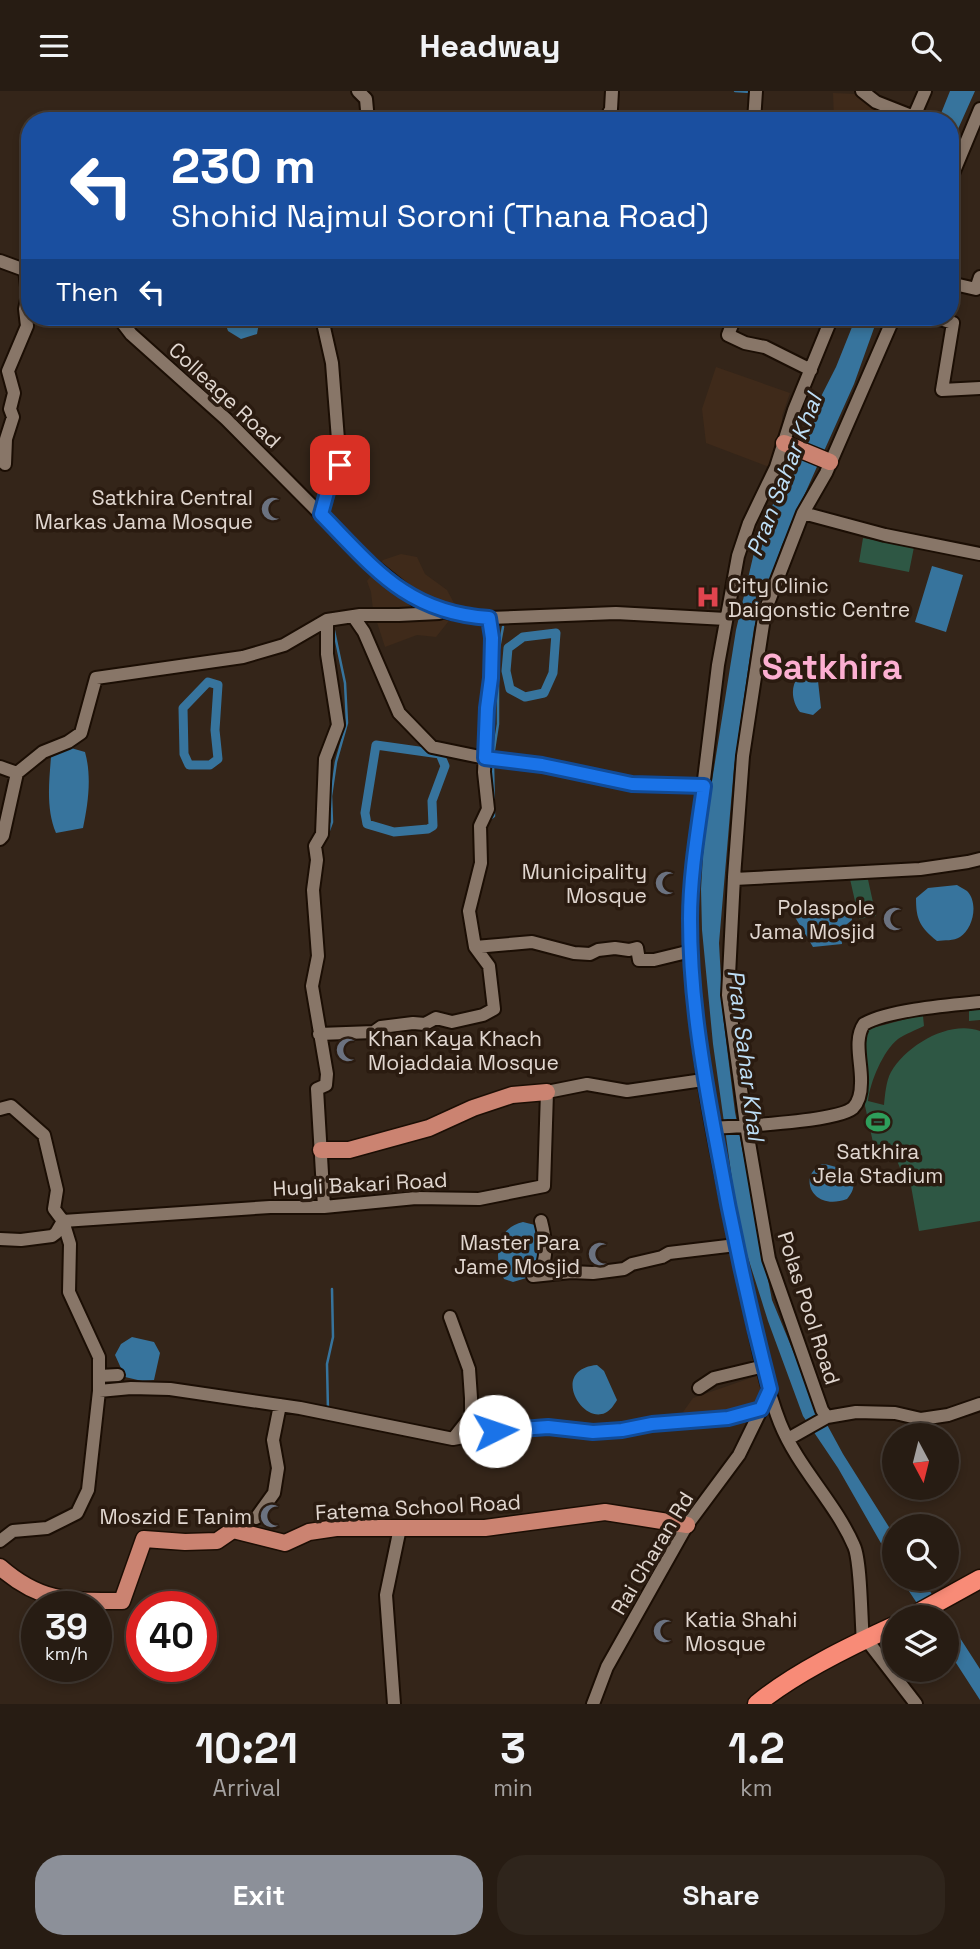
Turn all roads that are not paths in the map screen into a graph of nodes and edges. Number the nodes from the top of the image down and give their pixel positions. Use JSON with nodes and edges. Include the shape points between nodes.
{"nodes":[{"id":1,"x":358,"y":91,"type":"edge"},
{"id":2,"x":612,"y":91,"type":"edge"},
{"id":3,"x":755,"y":91,"type":"edge"},
{"id":4,"x":862,"y":91,"type":"edge"},
{"id":5,"x":925,"y":91,"type":"edge"},
{"id":6,"x":980,"y":109,"type":"edge"},
{"id":7,"x":367,"y":112,"type":"edge"},
{"id":8,"x":610,"y":112,"type":"edge"},
{"id":9,"x":754,"y":112,"type":"edge"},
{"id":10,"x":898,"y":112,"type":"edge"},
{"id":11,"x":916,"y":112,"type":"edge"},
{"id":12,"x":959,"y":159,"type":"edge"},
{"id":13,"x":0,"y":261,"type":"edge"},
{"id":14,"x":21,"y":269,"type":"edge"},
{"id":15,"x":980,"y":277,"type":"edge"},
{"id":16,"x":959,"y":285,"type":"edge"},
{"id":17,"x":27,"y":326,"type":"edge"},
{"id":18,"x":125,"y":326,"type":"edge"},
{"id":19,"x":324,"y":326,"type":"edge"},
{"id":20,"x":732,"y":326,"type":"edge"},
{"id":21,"x":828,"y":326,"type":"edge"},
{"id":22,"x":890,"y":326,"type":"edge"},
{"id":23,"x":953,"y":326,"type":"edge"},
{"id":24,"x":811,"y":370,"type":"junction"},
{"id":25,"x":980,"y":388,"type":"edge"},
{"id":26,"x":784,"y":443,"type":"junction"},
{"id":27,"x":830,"y":462,"type":"junction"},
{"id":28,"x":5,"y":464,"type":"dead end"},
{"id":29,"x":803,"y":513,"type":"junction"},
{"id":30,"x":321,"y":514,"type":"junction"},
{"id":31,"x":980,"y":554,"type":"edge"},
{"id":32,"x":446,"y":612,"type":"junction"},
{"id":33,"x":353,"y":616,"type":"junction"},
{"id":34,"x":489,"y":618,"type":"junction"},
{"id":35,"x":726,"y":619,"type":"junction"},
{"id":36,"x":327,"y":620,"type":"junction"},
{"id":37,"x":485,"y":758,"type":"junction"},
{"id":38,"x":0,"y":767,"type":"edge"},
{"id":39,"x":17,"y":773,"type":"junction"},
{"id":40,"x":704,"y":786,"type":"junction"},
{"id":41,"x":0,"y":839,"type":"edge"},
{"id":42,"x":980,"y":859,"type":"edge"},
{"id":43,"x":734,"y":879,"type":"junction"},
{"id":44,"x":475,"y":947,"type":"junction"},
{"id":45,"x":691,"y":951,"type":"junction"},
{"id":46,"x":980,"y":1002,"type":"edge"},
{"id":47,"x":320,"y":1034,"type":"junction"},
{"id":48,"x":703,"y":1080,"type":"junction"},
{"id":49,"x":547,"y":1092,"type":"junction"},
{"id":50,"x":0,"y":1109,"type":"edge"},
{"id":51,"x":746,"y":1125,"type":"junction"},
{"id":52,"x":713,"y":1128,"type":"junction"},
{"id":53,"x":321,"y":1150,"type":"junction"},
{"id":54,"x":324,"y":1207,"type":"junction"},
{"id":55,"x":63,"y":1221,"type":"junction"},
{"id":56,"x":541,"y":1221,"type":"dead end"},
{"id":57,"x":0,"y":1239,"type":"edge"},
{"id":58,"x":736,"y":1245,"type":"junction"},
{"id":59,"x":450,"y":1317,"type":"dead end"},
{"id":60,"x":764,"y":1366,"type":"junction"},
{"id":61,"x":118,"y":1375,"type":"dead end"},
{"id":62,"x":99,"y":1376,"type":"junction"},
{"id":63,"x":699,"y":1388,"type":"dead end"},
{"id":64,"x":770,"y":1389,"type":"junction"},
{"id":65,"x":99,"y":1391,"type":"junction"},
{"id":66,"x":980,"y":1404,"type":"edge"},
{"id":67,"x":280,"y":1405,"type":"junction"},
{"id":68,"x":761,"y":1409,"type":"junction"},
{"id":69,"x":827,"y":1417,"type":"junction"},
{"id":70,"x":794,"y":1435,"type":"junction"},
{"id":71,"x":453,"y":1439,"type":"junction"},
{"id":72,"x":256,"y":1518,"type":"dead end"},
{"id":73,"x":687,"y":1525,"type":"junction"},
{"id":74,"x":400,"y":1528,"type":"junction"},
{"id":75,"x":0,"y":1541,"type":"edge"},
{"id":76,"x":0,"y":1567,"type":"edge"},
{"id":77,"x":980,"y":1579,"type":"edge"},
{"id":78,"x":932,"y":1605,"type":"edge"},
{"id":79,"x":882,"y":1632,"type":"edge"},
{"id":80,"x":864,"y":1640,"type":"junction"},
{"id":81,"x":394,"y":1704,"type":"edge"},
{"id":82,"x":593,"y":1704,"type":"edge"},
{"id":83,"x":757,"y":1704,"type":"edge"},
{"id":84,"x":916,"y":1704,"type":"edge"}],
"edges":[{"from":1,"to":7,"type":"street","via":[[366,99]]},
{"from":2,"to":8,"type":"street"},
{"from":3,"to":9,"type":"street"},
{"from":4,"to":10,"type":"street"},
{"from":5,"to":11,"type":"street"},
{"from":6,"to":12,"type":"street"},
{"from":13,"to":14,"type":"street"},
{"from":15,"to":16,"type":"street","via":[[976,289]]},
{"from":17,"to":28,"type":"street","via":[[8,370],[13,417]]},
{"from":18,"to":30,"type":"street","name":"Colleage Road"},
{"from":19,"to":30,"type":"street","via":[[332,363],[340,465],[331,478]]},
{"from":20,"to":24,"type":"street","via":[[728,335]]},
{"from":21,"to":24,"type":"street"},
{"from":22,"to":27,"type":"street","name":"Polas Pool Road"},
{"from":23,"to":25,"type":"street","via":[[942,390]]},
{"from":24,"to":26,"type":"street"},
{"from":26,"to":27,"type":"main road"},
{"from":26,"to":35,"type":"street","via":[[749,523]]},
{"from":27,"to":29,"type":"street","name":"Polas Pool Road"},
{"from":29,"to":31,"type":"street"},
{"from":29,"to":43,"type":"street","name":"Polas Pool Road","via":[[765,611],[743,756]]},
{"from":30,"to":32,"type":"street","name":"Colleage Road","via":[[396,586]]},
{"from":32,"to":33,"type":"street"},
{"from":32,"to":34,"type":"street","name":"Colleage Road"},
{"from":33,"to":36,"type":"street"},
{"from":33,"to":37,"type":"street","via":[[399,713],[432,747]]},
{"from":34,"to":35,"type":"street","name":"Colleage Road","via":[[616,613]]},
{"from":34,"to":37,"type":"street","via":[[491,678]]},
{"from":35,"to":40,"type":"street"},
{"from":36,"to":39,"type":"street","via":[[284,645],[243,657],[96,678],[81,733],[43,752]]},
{"from":36,"to":47,"type":"street","via":[[338,725],[325,759],[322,834],[315,846],[318,956],[312,986]]},
{"from":37,"to":40,"type":"street","via":[[632,784]]},
{"from":37,"to":44,"type":"street","via":[[488,809],[480,826],[481,863],[469,911]]},
{"from":38,"to":39,"type":"street"},
{"from":39,"to":41,"type":"street"},
{"from":40,"to":45,"type":"street","via":[[691,886]]},
{"from":42,"to":43,"type":"street","via":[[920,869]]},
{"from":43,"to":51,"type":"street","name":"Polas Pool Road","via":[[728,995]]},
{"from":44,"to":45,"type":"street","via":[[532,942],[590,954],[637,948],[639,960]]},
{"from":44,"to":47,"type":"street","via":[[489,967],[494,1009],[490,1012],[453,1022],[436,1018],[374,1032]]},
{"from":45,"to":48,"type":"street"},
{"from":46,"to":51,"type":"street","via":[[864,1024],[859,1041],[861,1084],[852,1108],[820,1119]]},
{"from":47,"to":53,"type":"street","via":[[327,1074],[326,1085],[317,1089]]},
{"from":48,"to":49,"type":"street","via":[[626,1091],[587,1084]]},
{"from":48,"to":52,"type":"street"},
{"from":49,"to":53,"type":"main road","via":[[512,1095],[429,1128],[349,1150]]},
{"from":49,"to":54,"type":"street","name":"Hugli Bakari Road","via":[[544,1185],[480,1199],[416,1198]]},
{"from":50,"to":55,"type":"street","via":[[11,1106],[44,1135],[57,1190],[54,1209]]},
{"from":51,"to":52,"type":"street"},
{"from":51,"to":69,"type":"street","name":"Polas Pool Road","via":[[769,1259]]},
{"from":52,"to":58,"type":"street"},
{"from":53,"to":54,"type":"street"},
{"from":54,"to":55,"type":"street","name":"Hugli Bakari Road"},
{"from":55,"to":57,"type":"street","via":[[52,1236]]},
{"from":55,"to":62,"type":"street","via":[[70,1244],[69,1291],[99,1357]]},
{"from":56,"to":58,"type":"street","via":[[546,1250],[544,1266],[536,1276],[624,1269],[669,1253]]},
{"from":58,"to":60,"type":"street"},
{"from":59,"to":71,"type":"street","via":[[469,1369],[471,1398],[471,1416]]},
{"from":60,"to":63,"type":"street","via":[[714,1378]]},
{"from":60,"to":64,"type":"street"},
{"from":61,"to":62,"type":"street"},
{"from":62,"to":65,"type":"street"},
{"from":64,"to":68,"type":"street","name":"Rai Charan Rd"},
{"from":64,"to":70,"type":"street","via":[[780,1423]]},
{"from":65,"to":67,"type":"street","via":[[170,1389]]},
{"from":65,"to":75,"type":"street","via":[[88,1490],[78,1513],[47,1528],[13,1531]]},
{"from":66,"to":69,"type":"street","via":[[921,1419],[856,1412]]},
{"from":67,"to":71,"type":"street"},
{"from":67,"to":72,"type":"street","via":[[273,1440],[278,1468],[274,1493]]},
{"from":68,"to":71,"type":"street","via":[[728,1418],[622,1430],[548,1427]]},
{"from":68,"to":73,"type":"street","name":"Rai Charan Rd","via":[[739,1455]]},
{"from":69,"to":70,"type":"street"},
{"from":70,"to":80,"type":"street","via":[[856,1548]]},
{"from":73,"to":74,"type":"main road","name":"Fatema School Road","via":[[605,1512],[485,1528]]},
{"from":73,"to":82,"type":"street","name":"Rai Charan Rd","via":[[607,1667]]},
{"from":74,"to":76,"type":"main road","name":"Fatema School Road","via":[[337,1528],[309,1532],[285,1543],[233,1530],[218,1541],[144,1539],[122,1601],[45,1596]]},
{"from":74,"to":81,"type":"street","via":[[386,1595]]},
{"from":77,"to":78,"type":"highway"},
{"from":79,"to":80,"type":"highway"},
{"from":80,"to":83,"type":"highway"},
{"from":80,"to":84,"type":"street"}]}
